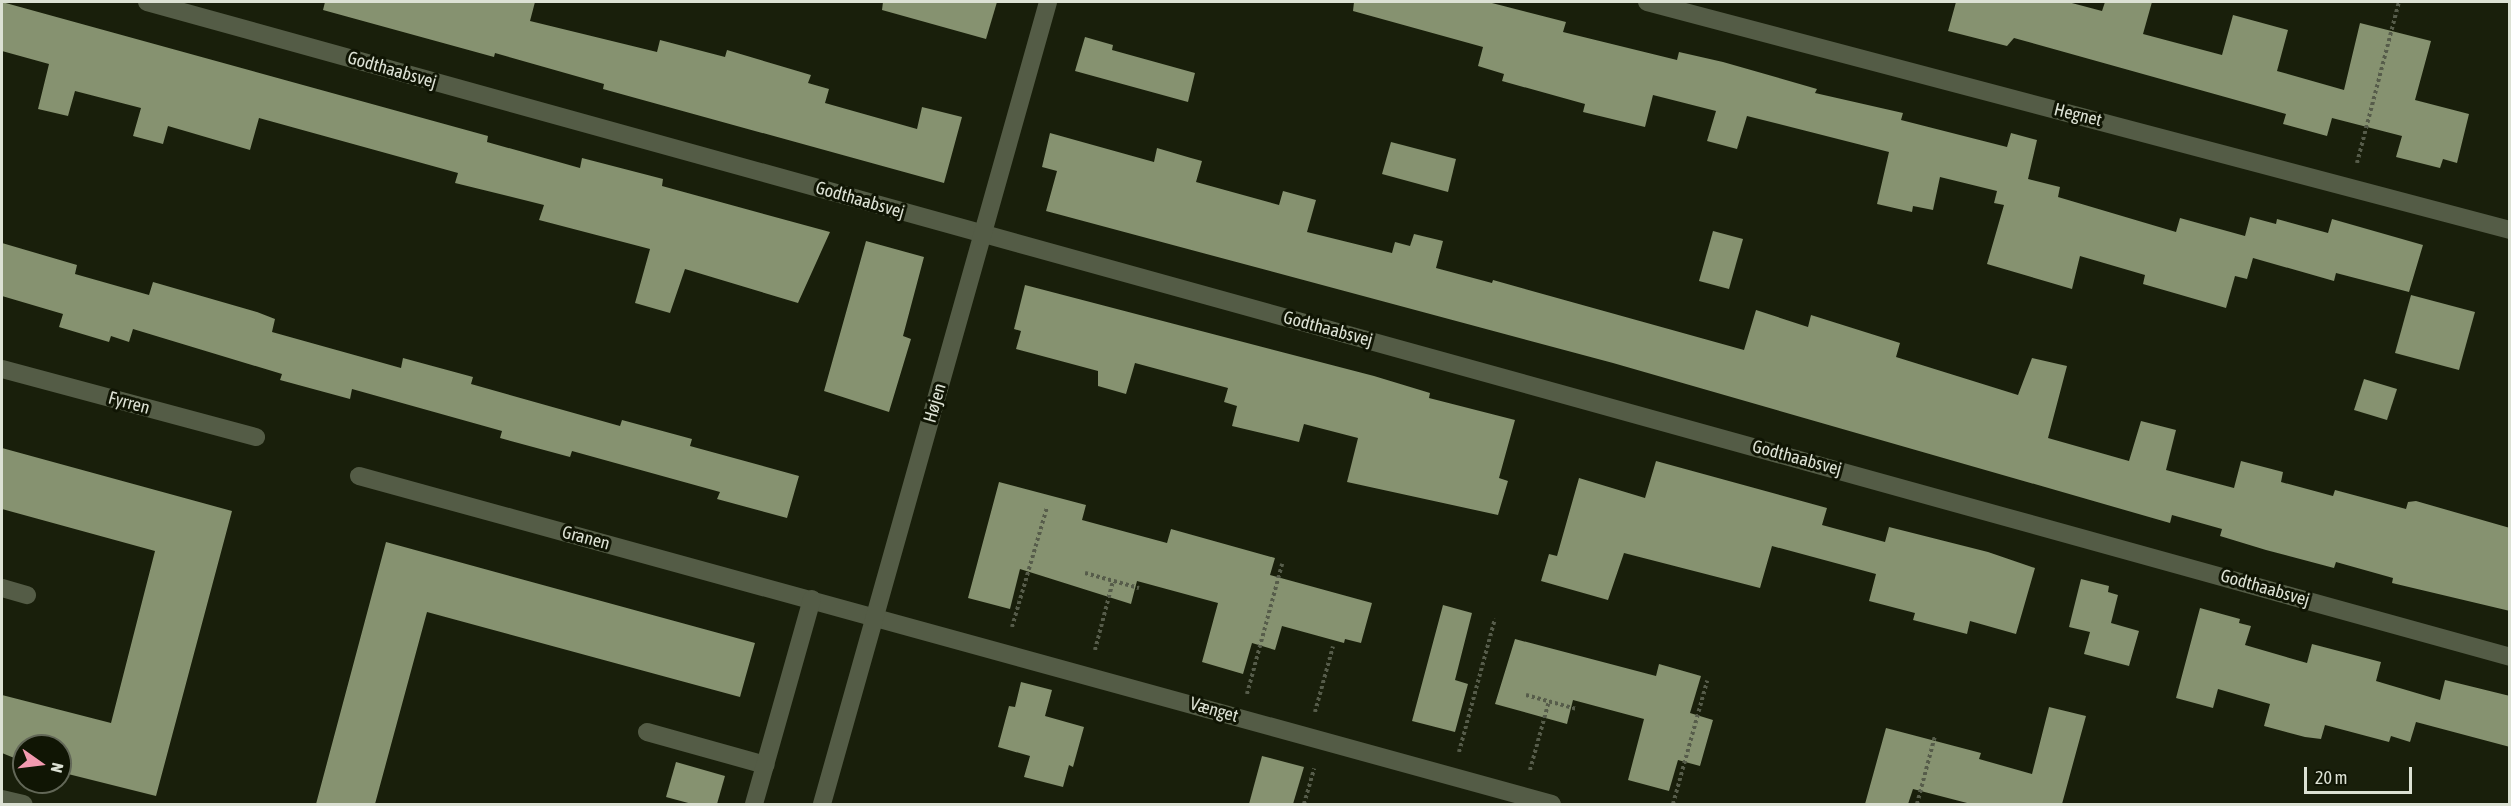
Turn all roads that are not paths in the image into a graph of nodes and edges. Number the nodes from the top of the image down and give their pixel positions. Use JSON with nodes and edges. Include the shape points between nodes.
{"nodes":[{"id":1,"x":147,"y":2,"type":"edge"},
{"id":2,"x":1048,"y":2,"type":"edge"},
{"id":3,"x":1647,"y":2,"type":"edge"},
{"id":4,"x":2510,"y":230,"type":"edge"},
{"id":5,"x":982,"y":234,"type":"junction"},
{"id":6,"x":2,"y":369,"type":"edge"},
{"id":7,"x":256,"y":437,"type":"dead end"},
{"id":8,"x":360,"y":476,"type":"dead end"},
{"id":9,"x":2,"y":588,"type":"edge"},
{"id":10,"x":27,"y":595,"type":"dead end"},
{"id":11,"x":812,"y":599,"type":"junction"},
{"id":12,"x":875,"y":616,"type":"junction"},
{"id":13,"x":2510,"y":657,"type":"edge"},
{"id":14,"x":647,"y":732,"type":"dead end"},
{"id":15,"x":765,"y":765,"type":"junction"},
{"id":16,"x":2,"y":799,"type":"edge"},
{"id":17,"x":23,"y":804,"type":"edge"},
{"id":18,"x":754,"y":804,"type":"edge"},
{"id":19,"x":822,"y":804,"type":"edge"},
{"id":20,"x":1552,"y":804,"type":"edge"}],
"edges":[{"from":1,"to":5,"type":"street","name":"Godthaabsvej"},
{"from":2,"to":5,"type":"street","name":"Højen"},
{"from":3,"to":4,"type":"street","name":"Hegnet"},
{"from":5,"to":12,"type":"street","name":"Højen"},
{"from":5,"to":13,"type":"street","name":"Godthaabsvej"},
{"from":6,"to":7,"type":"street","name":"Fyrren"},
{"from":8,"to":11,"type":"street","name":"Granen"},
{"from":9,"to":10,"type":"street"},
{"from":11,"to":12,"type":"street","name":"Granen"},
{"from":11,"to":15,"type":"street"},
{"from":12,"to":19,"type":"street","name":"Højen"},
{"from":12,"to":20,"type":"street","name":"Vænget"},
{"from":14,"to":15,"type":"street"},
{"from":15,"to":18,"type":"street"},
{"from":16,"to":17,"type":"street"}]}
